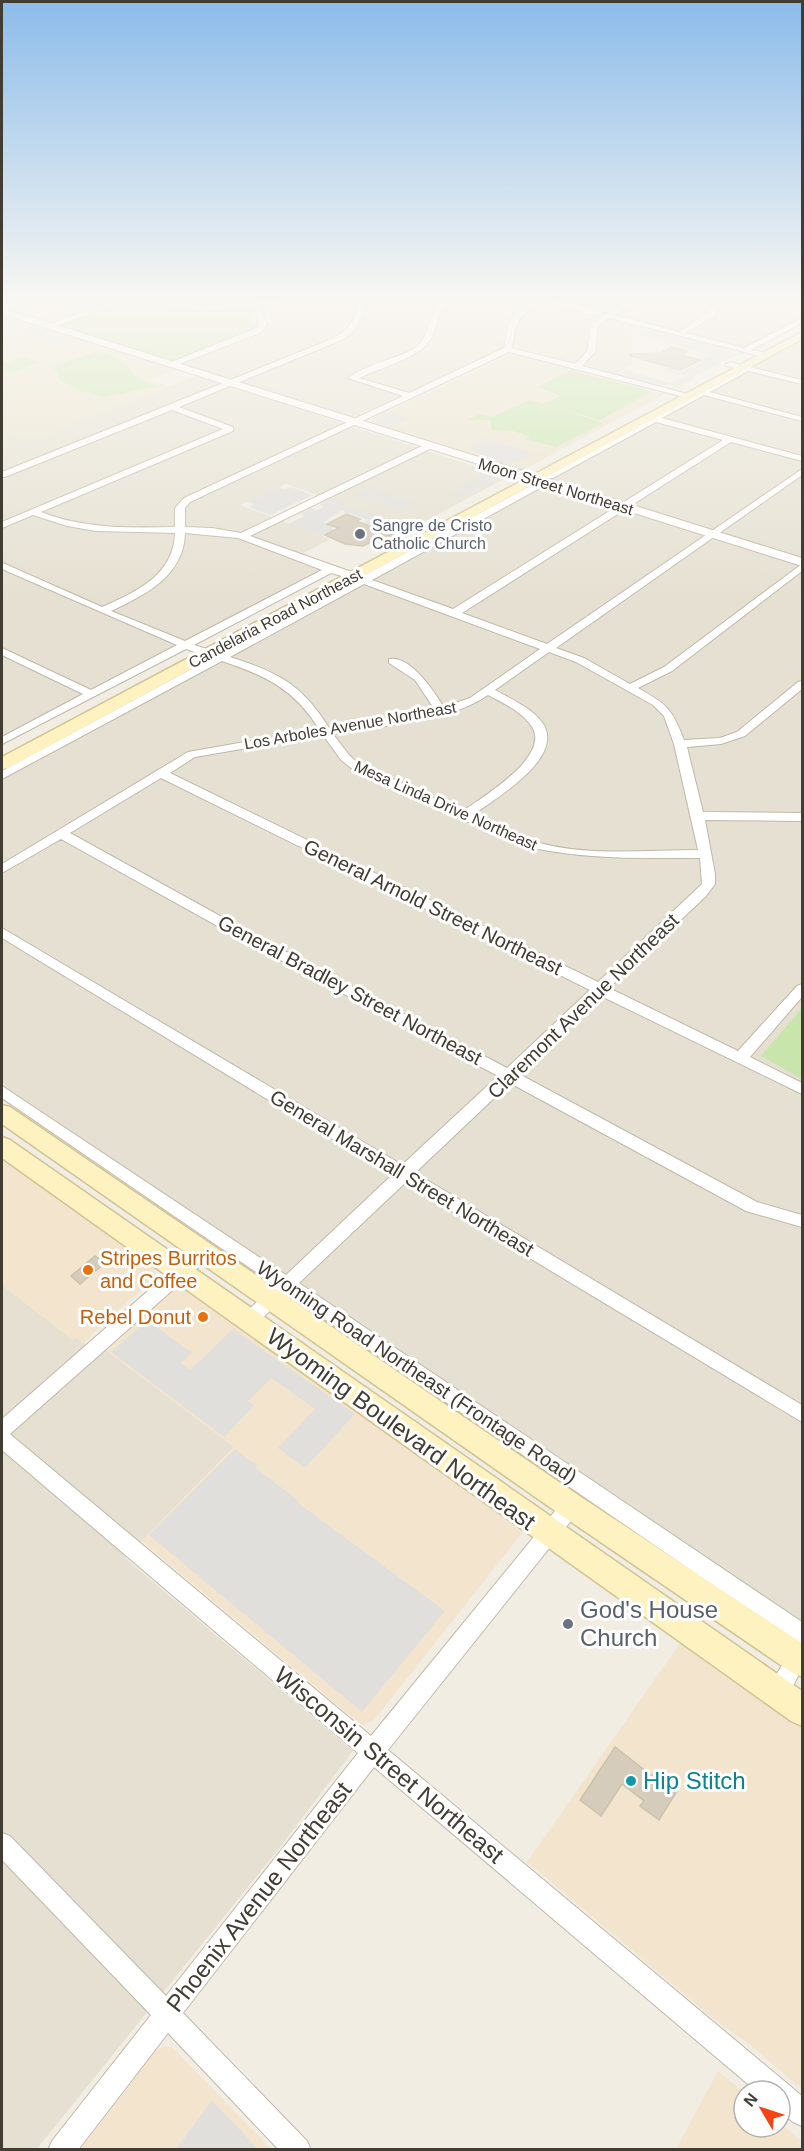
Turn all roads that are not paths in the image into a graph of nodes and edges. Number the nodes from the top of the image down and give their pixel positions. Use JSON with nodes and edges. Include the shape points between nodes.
{"nodes":[{"id":1,"x":191,"y":399,"type":"edge"},
{"id":2,"x":283,"y":399,"type":"edge"},
{"id":3,"x":403,"y":399,"type":"edge"},
{"id":4,"x":671,"y":399,"type":"edge"},
{"id":5,"x":692,"y":399,"type":"edge"},
{"id":6,"x":728,"y":399,"type":"edge"},
{"id":7,"x":172,"y":407,"type":"junction"},
{"id":8,"x":655,"y":419,"type":"junction"},
{"id":9,"x":802,"y":419,"type":"edge"},
{"id":10,"x":354,"y":422,"type":"junction"},
{"id":11,"x":730,"y":439,"type":"junction"},
{"id":12,"x":429,"y":446,"type":"junction"},
{"id":13,"x":802,"y":459,"type":"edge"},
{"id":14,"x":802,"y":471,"type":"edge"},
{"id":15,"x":2,"y":475,"type":"edge"},
{"id":16,"x":550,"y":476,"type":"dead end"},
{"id":17,"x":530,"y":480,"type":"junction"},
{"id":18,"x":624,"y":507,"type":"junction"},
{"id":19,"x":32,"y":512,"type":"junction"},
{"id":20,"x":2,"y":525,"type":"edge"},
{"id":21,"x":182,"y":530,"type":"junction"},
{"id":22,"x":712,"y":534,"type":"junction"},
{"id":23,"x":242,"y":536,"type":"junction"},
{"id":24,"x":802,"y":562,"type":"edge"},
{"id":25,"x":2,"y":566,"type":"edge"},
{"id":26,"x":802,"y":567,"type":"edge"},
{"id":27,"x":333,"y":571,"type":"junction"},
{"id":28,"x":359,"y":578,"type":"junction"},
{"id":29,"x":104,"y":610,"type":"junction"},
{"id":30,"x":454,"y":613,"type":"junction"},
{"id":31,"x":550,"y":648,"type":"junction"},
{"id":32,"x":203,"y":650,"type":"junction"},
{"id":33,"x":2,"y":651,"type":"edge"},
{"id":34,"x":393,"y":662,"type":"dead end"},
{"id":35,"x":802,"y":684,"type":"edge"},
{"id":36,"x":632,"y":687,"type":"junction"},
{"id":37,"x":488,"y":691,"type":"junction"},
{"id":38,"x":91,"y":694,"type":"junction"},
{"id":39,"x":442,"y":712,"type":"junction"},
{"id":40,"x":326,"y":730,"type":"junction"},
{"id":41,"x":2,"y":741,"type":"edge"},
{"id":42,"x":680,"y":744,"type":"junction"},
{"id":43,"x":2,"y":751,"type":"edge"},
{"id":44,"x":2,"y":764,"type":"edge"},
{"id":45,"x":159,"y":772,"type":"junction"},
{"id":46,"x":2,"y":776,"type":"edge"},
{"id":47,"x":464,"y":816,"type":"junction"},
{"id":48,"x":698,"y":816,"type":"junction"},
{"id":49,"x":802,"y":817,"type":"edge"},
{"id":50,"x":60,"y":833,"type":"junction"},
{"id":51,"x":705,"y":854,"type":"junction"},
{"id":52,"x":2,"y":869,"type":"edge"},
{"id":53,"x":2,"y":932,"type":"edge"},
{"id":54,"x":600,"y":989,"type":"junction"},
{"id":55,"x":802,"y":989,"type":"edge"},
{"id":56,"x":740,"y":1059,"type":"junction"},
{"id":57,"x":510,"y":1076,"type":"junction"},
{"id":58,"x":802,"y":1089,"type":"edge"},
{"id":59,"x":2,"y":1091,"type":"edge"},
{"id":60,"x":2,"y":1113,"type":"edge"},
{"id":61,"x":2,"y":1146,"type":"edge"},
{"id":62,"x":405,"y":1175,"type":"junction"},
{"id":63,"x":802,"y":1221,"type":"edge"},
{"id":64,"x":204,"y":1252,"type":"junction"},
{"id":65,"x":181,"y":1273,"type":"junction"},
{"id":66,"x":280,"y":1291,"type":"junction"},
{"id":67,"x":249,"y":1320,"type":"junction"},
{"id":68,"x":802,"y":1413,"type":"edge"},
{"id":69,"x":2,"y":1430,"type":"edge"},
{"id":70,"x":2,"y":1439,"type":"edge"},
{"id":71,"x":571,"y":1506,"type":"junction"},
{"id":72,"x":548,"y":1533,"type":"junction"},
{"id":73,"x":801,"y":1651,"type":"edge"},
{"id":74,"x":777,"y":1692,"type":"junction"},
{"id":75,"x":802,"y":1710,"type":"edge"},
{"id":76,"x":372,"y":1752,"type":"junction"},
{"id":77,"x":2,"y":1844,"type":"edge"},
{"id":78,"x":167,"y":2016,"type":"junction"},
{"id":79,"x":762,"y":2079,"type":"edge"},
{"id":80,"x":61,"y":2150,"type":"edge"},
{"id":81,"x":298,"y":2150,"type":"edge"}],
"edges":[{"from":1,"to":7,"type":"street"},
{"from":2,"to":10,"type":"street","name":"Moon Street Northeast"},
{"from":3,"to":10,"type":"street"},
{"from":4,"to":17,"type":"main road","name":"Candelaria Road Northeast"},
{"from":5,"to":8,"type":"street"},
{"from":6,"to":9,"type":"street"},
{"from":7,"to":15,"type":"street"},
{"from":7,"to":19,"type":"street","via":[[230,429]]},
{"from":8,"to":11,"type":"street"},
{"from":8,"to":16,"type":"street"},
{"from":10,"to":12,"type":"street","name":"Moon Street Northeast"},
{"from":10,"to":21,"type":"street","via":[[187,500],[180,508]]},
{"from":11,"to":13,"type":"street"},
{"from":11,"to":18,"type":"street"},
{"from":12,"to":17,"type":"street","name":"Moon Street Northeast"},
{"from":12,"to":23,"type":"street"},
{"from":14,"to":22,"type":"street","name":"Los Arboles Avenue Northeast"},
{"from":17,"to":18,"type":"street","name":"Moon Street Northeast"},
{"from":17,"to":27,"type":"main road","name":"Candelaria Road Northeast"},
{"from":17,"to":28,"type":"main road","name":"Candelaria Road Northeast"},
{"from":18,"to":22,"type":"street","name":"Moon Street Northeast"},
{"from":18,"to":30,"type":"street"},
{"from":19,"to":20,"type":"street"},
{"from":19,"to":21,"type":"street","name":"Claremont Avenue Northeast","via":[[84,528]]},
{"from":21,"to":23,"type":"street","name":"Claremont Avenue Northeast"},
{"from":21,"to":29,"type":"street","via":[[177,557],[164,574]]},
{"from":22,"to":24,"type":"street","name":"Moon Street Northeast"},
{"from":22,"to":31,"type":"street","name":"Los Arboles Avenue Northeast"},
{"from":23,"to":27,"type":"street","name":"Claremont Avenue Northeast"},
{"from":25,"to":29,"type":"street","name":"Mesa Linda Drive Northeast"},
{"from":26,"to":36,"type":"street","via":[[668,669]]},
{"from":27,"to":28,"type":"street","name":"Claremont Avenue Northeast"},
{"from":27,"to":32,"type":"main road","name":"Candelaria Road Northeast"},
{"from":28,"to":30,"type":"street","name":"Claremont Avenue Northeast"},
{"from":28,"to":32,"type":"main road","name":"Candelaria Road Northeast"},
{"from":29,"to":32,"type":"street","name":"Mesa Linda Drive Northeast"},
{"from":30,"to":31,"type":"street","name":"Claremont Avenue Northeast"},
{"from":31,"to":36,"type":"street","name":"Claremont Avenue Northeast"},
{"from":31,"to":37,"type":"street","name":"Los Arboles Avenue Northeast"},
{"from":32,"to":38,"type":"street"},
{"from":32,"to":40,"type":"street","name":"Mesa Linda Drive Northeast","via":[[289,687],[316,713]]},
{"from":32,"to":43,"type":"main road","name":"Candelaria Road Northeast"},
{"from":32,"to":44,"type":"main road","name":"Candelaria Road Northeast"},
{"from":32,"to":46,"type":"street"},
{"from":33,"to":38,"type":"street"},
{"from":34,"to":39,"type":"street","via":[[419,678]]},
{"from":35,"to":42,"type":"street","via":[[741,734],[721,741]]},
{"from":36,"to":42,"type":"street","name":"Claremont Avenue Northeast","via":[[669,715]]},
{"from":37,"to":39,"type":"street","name":"Los Arboles Avenue Northeast"},
{"from":37,"to":47,"type":"street","via":[[526,710],[543,735],[540,750],[530,765]]},
{"from":38,"to":41,"type":"street"},
{"from":39,"to":40,"type":"street","name":"Los Arboles Avenue Northeast"},
{"from":40,"to":45,"type":"street","name":"Los Arboles Avenue Northeast","via":[[204,751]]},
{"from":40,"to":47,"type":"street","name":"Mesa Linda Drive Northeast","via":[[337,750],[355,766]]},
{"from":42,"to":48,"type":"street","name":"Claremont Avenue Northeast"},
{"from":45,"to":50,"type":"street","name":"Los Arboles Avenue Northeast"},
{"from":45,"to":54,"type":"street","name":"General Arnold Street Northeast"},
{"from":47,"to":51,"type":"street","name":"Mesa Linda Drive Northeast","via":[[547,849]]},
{"from":48,"to":49,"type":"street"},
{"from":48,"to":51,"type":"street","name":"Claremont Avenue Northeast"},
{"from":50,"to":52,"type":"street","name":"Los Arboles Avenue Northeast"},
{"from":50,"to":57,"type":"street","name":"General Bradley Street Northeast"},
{"from":51,"to":54,"type":"street","name":"Claremont Avenue Northeast","via":[[708,884],[701,893]]},
{"from":53,"to":62,"type":"street","name":"General Marshall Street Northeast"},
{"from":54,"to":56,"type":"street","name":"General Arnold Street Northeast"},
{"from":54,"to":57,"type":"street","name":"Claremont Avenue Northeast"},
{"from":55,"to":56,"type":"street"},
{"from":56,"to":58,"type":"street","name":"General Arnold Street Northeast"},
{"from":57,"to":62,"type":"street","name":"Claremont Avenue Northeast"},
{"from":57,"to":63,"type":"street","name":"General Bradley Street Northeast","via":[[752,1207]]},
{"from":59,"to":66,"type":"street","name":"Wyoming Road Northeast (Frontage Road)"},
{"from":60,"to":64,"type":"main road","name":"Wyoming Boulevard Northeast"},
{"from":61,"to":65,"type":"main road","name":"Wyoming Boulevard Northeast"},
{"from":62,"to":66,"type":"street","name":"Claremont Avenue Northeast"},
{"from":62,"to":68,"type":"street","name":"General Marshall Street Northeast"},
{"from":64,"to":65,"type":"street"},
{"from":64,"to":66,"type":"main road","name":"Wyoming Boulevard Northeast"},
{"from":65,"to":67,"type":"main road","name":"Wyoming Boulevard Northeast"},
{"from":65,"to":69,"type":"street"},
{"from":66,"to":67,"type":"street","name":"Claremont Avenue Northeast"},
{"from":66,"to":71,"type":"main road","name":"Wyoming Boulevard Northeast"},
{"from":66,"to":73,"type":"street","name":"Wyoming Road Northeast (Frontage Road)"},
{"from":67,"to":72,"type":"main road","name":"Wyoming Boulevard Northeast"},
{"from":70,"to":76,"type":"street","name":"Wisconsin Street Northeast"},
{"from":71,"to":72,"type":"street","name":"Phoenix Avenue Northeast"},
{"from":71,"to":73,"type":"main road","name":"Wyoming Boulevard Northeast"},
{"from":72,"to":74,"type":"main road","name":"Wyoming Boulevard Northeast"},
{"from":72,"to":76,"type":"street","name":"Phoenix Avenue Northeast"},
{"from":73,"to":74,"type":"street"},
{"from":74,"to":75,"type":"main road","name":"Wyoming Boulevard Northeast"},
{"from":76,"to":78,"type":"street","name":"Phoenix Avenue Northeast"},
{"from":76,"to":79,"type":"street","name":"Wisconsin Street Northeast"},
{"from":77,"to":78,"type":"street"},
{"from":78,"to":80,"type":"street","name":"Phoenix Avenue Northeast"},
{"from":78,"to":81,"type":"street"}]}
